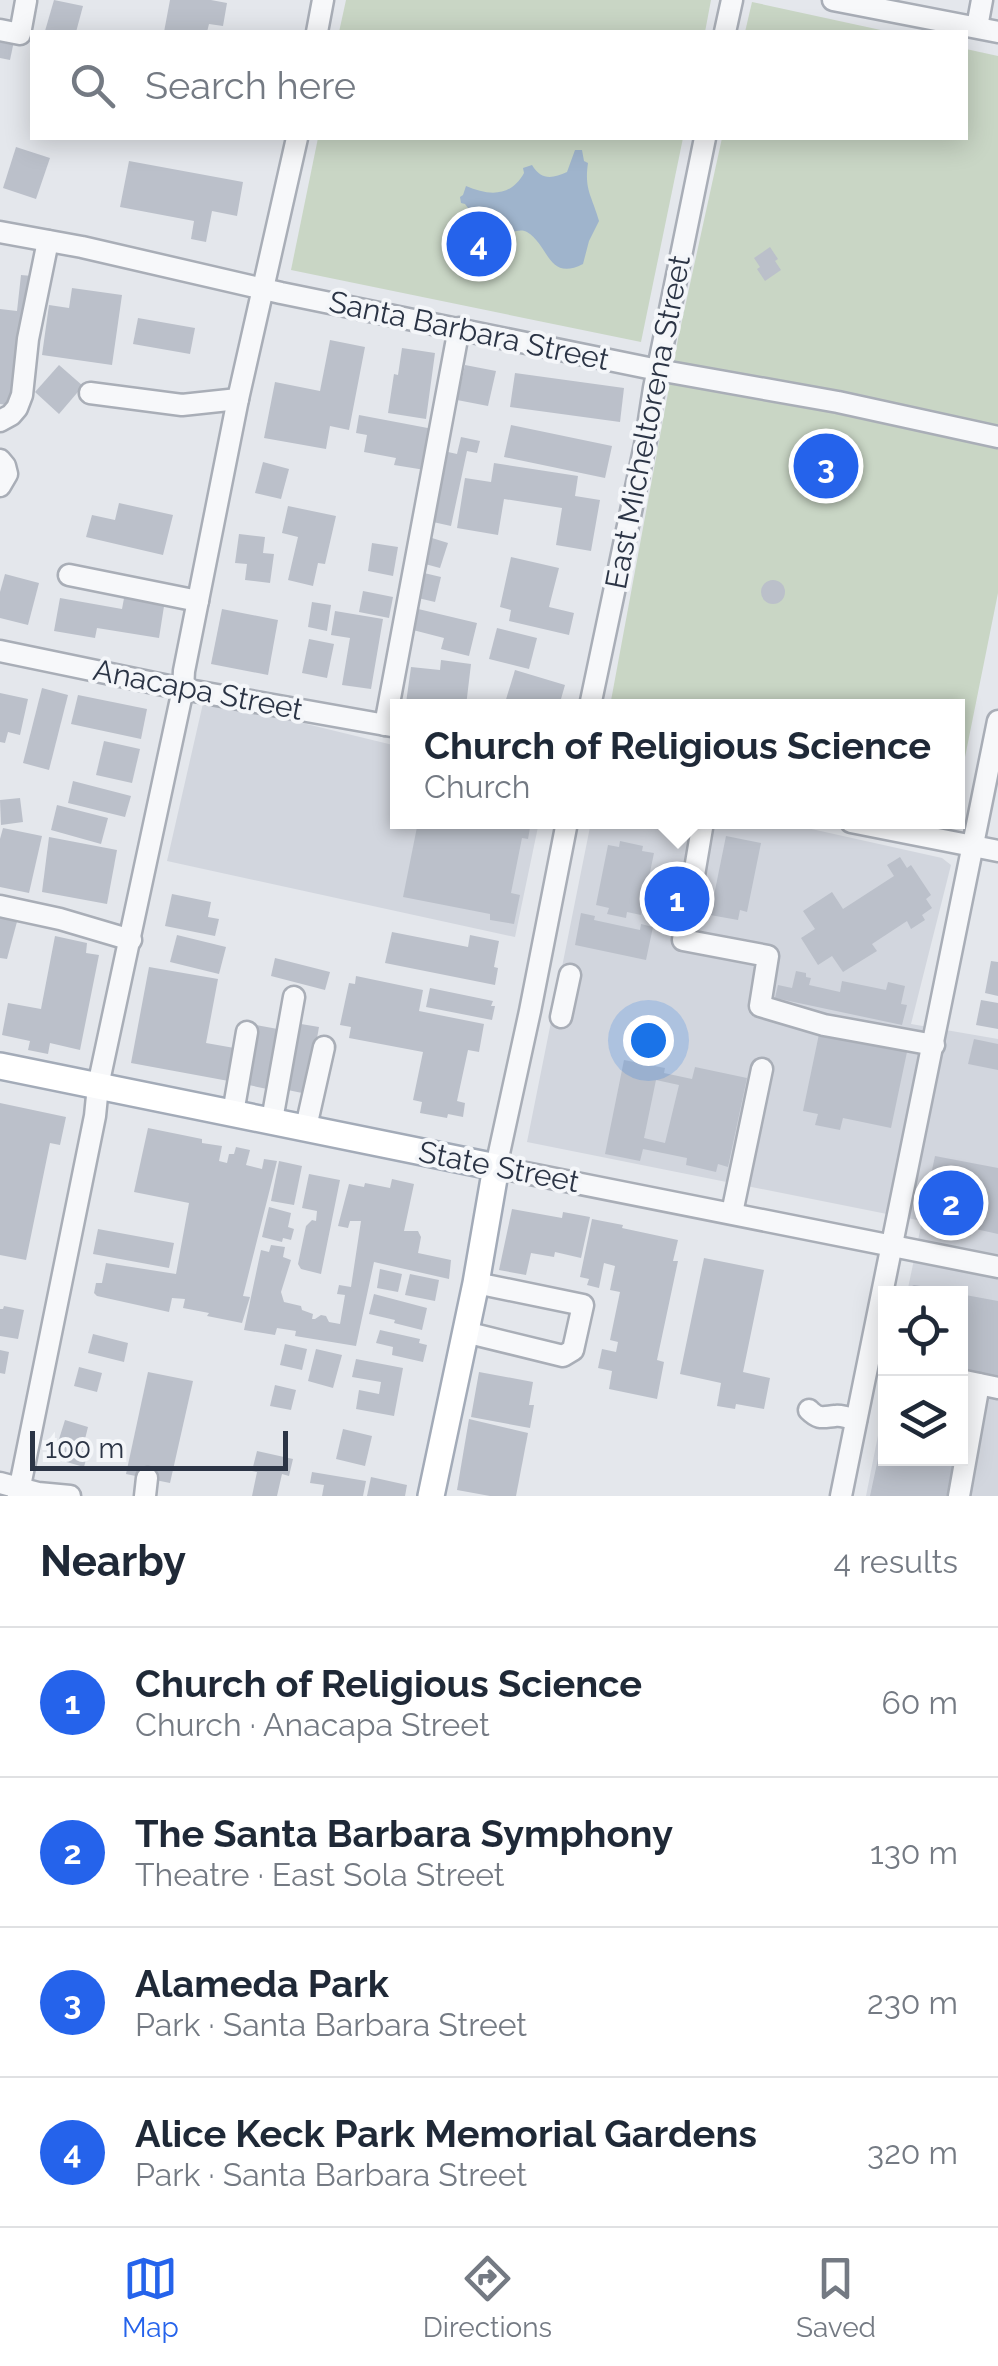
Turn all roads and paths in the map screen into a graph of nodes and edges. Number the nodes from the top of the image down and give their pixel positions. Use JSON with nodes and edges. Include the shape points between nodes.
{"nodes":[{"id":1,"x":323,"y":0,"type":"edge"},
{"id":2,"x":732,"y":0,"type":"edge"},
{"id":3,"x":833,"y":0,"type":"edge"},
{"id":4,"x":974,"y":0,"type":"edge"},
{"id":5,"x":982,"y":0,"type":"edge"},
{"id":6,"x":26,"y":1,"type":"edge"},
{"id":7,"x":981,"y":28,"type":"edge"},
{"id":8,"x":0,"y":30,"type":"edge"},
{"id":9,"x":317,"y":30,"type":"edge"},
{"id":10,"x":726,"y":30,"type":"edge"},
{"id":11,"x":297,"y":140,"type":"edge"},
{"id":12,"x":704,"y":140,"type":"edge"},
{"id":13,"x":0,"y":232,"type":"edge"},
{"id":14,"x":48,"y":241,"type":"junction"},
{"id":15,"x":263,"y":288,"type":"junction"},
{"id":16,"x":459,"y":328,"type":"junction"},
{"id":17,"x":658,"y":370,"type":"junction"},
{"id":18,"x":90,"y":393,"type":"dead end"},
{"id":19,"x":238,"y":399,"type":"junction"},
{"id":20,"x":0,"y":421,"type":"edge"},
{"id":21,"x":998,"y":438,"type":"edge"},
{"id":22,"x":0,"y":460,"type":"edge"},
{"id":23,"x":0,"y":486,"type":"edge"},
{"id":24,"x":69,"y":575,"type":"dead end"},
{"id":25,"x":198,"y":601,"type":"junction"},
{"id":26,"x":0,"y":651,"type":"edge"},
{"id":27,"x":183,"y":690,"type":"junction"},
{"id":28,"x":396,"y":699,"type":"edge"},
{"id":29,"x":591,"y":699,"type":"edge"},
{"id":30,"x":998,"y":720,"type":"edge"},
{"id":31,"x":390,"y":726,"type":"edge"},
{"id":32,"x":566,"y":829,"type":"edge"},
{"id":33,"x":702,"y":829,"type":"edge"},
{"id":34,"x":887,"y":829,"type":"edge"},
{"id":35,"x":973,"y":846,"type":"junction"},
{"id":36,"x":998,"y":851,"type":"edge"},
{"id":37,"x":0,"y":906,"type":"edge"},
{"id":38,"x":131,"y":940,"type":"junction"},
{"id":39,"x":570,"y":975,"type":"dead end"},
{"id":40,"x":294,"y":996,"type":"dead end"},
{"id":41,"x":561,"y":1017,"type":"dead end"},
{"id":42,"x":247,"y":1032,"type":"dead end"},
{"id":43,"x":934,"y":1045,"type":"junction"},
{"id":44,"x":324,"y":1048,"type":"dead end"},
{"id":45,"x":0,"y":1066,"type":"edge"},
{"id":46,"x":762,"y":1070,"type":"dead end"},
{"id":47,"x":98,"y":1086,"type":"junction"},
{"id":48,"x":233,"y":1113,"type":"junction"},
{"id":49,"x":272,"y":1120,"type":"junction"},
{"id":50,"x":306,"y":1128,"type":"junction"},
{"id":51,"x":496,"y":1167,"type":"junction"},
{"id":52,"x":732,"y":1214,"type":"junction"},
{"id":53,"x":894,"y":1246,"type":"junction"},
{"id":54,"x":998,"y":1267,"type":"edge"},
{"id":55,"x":476,"y":1283,"type":"junction"},
{"id":56,"x":889,"y":1286,"type":"edge"},
{"id":57,"x":465,"y":1332,"type":"junction"},
{"id":58,"x":878,"y":1364,"type":"edge"},
{"id":59,"x":979,"y":1384,"type":"edge"},
{"id":60,"x":12,"y":1489,"type":"edge"},
{"id":61,"x":70,"y":1496,"type":"edge"},
{"id":62,"x":431,"y":1496,"type":"edge"},
{"id":63,"x":842,"y":1496,"type":"edge"},
{"id":64,"x":959,"y":1496,"type":"edge"}],
"edges":[{"from":1,"to":9,"type":"street"},
{"from":2,"to":10,"type":"street"},
{"from":3,"to":7,"type":"street"},
{"from":4,"to":7,"type":"street"},
{"from":5,"to":7,"type":"street"},
{"from":6,"to":8,"type":"street","via":[[20,34]]},
{"from":11,"to":15,"type":"street"},
{"from":12,"to":17,"type":"street","name":"East Micheltorena Street"},
{"from":13,"to":14,"type":"street","name":"Santa Barbara Street"},
{"from":14,"to":15,"type":"street","name":"Santa Barbara Street"},
{"from":14,"to":20,"type":"street","via":[[22,395],[11,416]]},
{"from":15,"to":16,"type":"street","name":"Santa Barbara Street"},
{"from":15,"to":19,"type":"street"},
{"from":16,"to":17,"type":"street","name":"Santa Barbara Street"},
{"from":16,"to":28,"type":"street"},
{"from":17,"to":21,"type":"street","name":"Santa Barbara Street"},
{"from":17,"to":29,"type":"street","name":"East Micheltorena Street"},
{"from":18,"to":19,"type":"street","via":[[182,406]]},
{"from":19,"to":25,"type":"street"},
{"from":22,"to":23,"type":"street","via":[[7,474]]},
{"from":24,"to":25,"type":"street"},
{"from":25,"to":27,"type":"street"},
{"from":26,"to":27,"type":"street","name":"Anacapa Street"},
{"from":27,"to":31,"type":"street","name":"Anacapa Street"},
{"from":27,"to":38,"type":"street"},
{"from":30,"to":35,"type":"street"},
{"from":32,"to":51,"type":"street"},
{"from":33,"to":43,"type":"street","via":[[684,940],[768,956],[760,1006]]},
{"from":34,"to":35,"type":"street"},
{"from":35,"to":36,"type":"street"},
{"from":35,"to":43,"type":"street"},
{"from":37,"to":38,"type":"street"},
{"from":38,"to":47,"type":"street"},
{"from":39,"to":41,"type":"street"},
{"from":40,"to":49,"type":"street"},
{"from":42,"to":48,"type":"street"},
{"from":43,"to":53,"type":"street"},
{"from":44,"to":50,"type":"street"},
{"from":45,"to":47,"type":"main road","name":"State Street"},
{"from":46,"to":52,"type":"street"},
{"from":47,"to":48,"type":"main road","name":"State Street"},
{"from":47,"to":60,"type":"street"},
{"from":48,"to":49,"type":"main road","name":"State Street"},
{"from":49,"to":50,"type":"main road","name":"State Street"},
{"from":50,"to":51,"type":"main road","name":"State Street"},
{"from":51,"to":52,"type":"street","name":"State Street"},
{"from":51,"to":55,"type":"main road"},
{"from":52,"to":53,"type":"street","name":"State Street"},
{"from":53,"to":54,"type":"street","name":"State Street"},
{"from":53,"to":56,"type":"street"},
{"from":55,"to":57,"type":"main road"},
{"from":55,"to":57,"type":"street","via":[[583,1305],[573,1350],[563,1356]]},
{"from":57,"to":62,"type":"main road"},
{"from":58,"to":63,"type":"street","via":[[846,1418]]},
{"from":59,"to":64,"type":"street"},
{"from":60,"to":61,"type":"street"}]}
